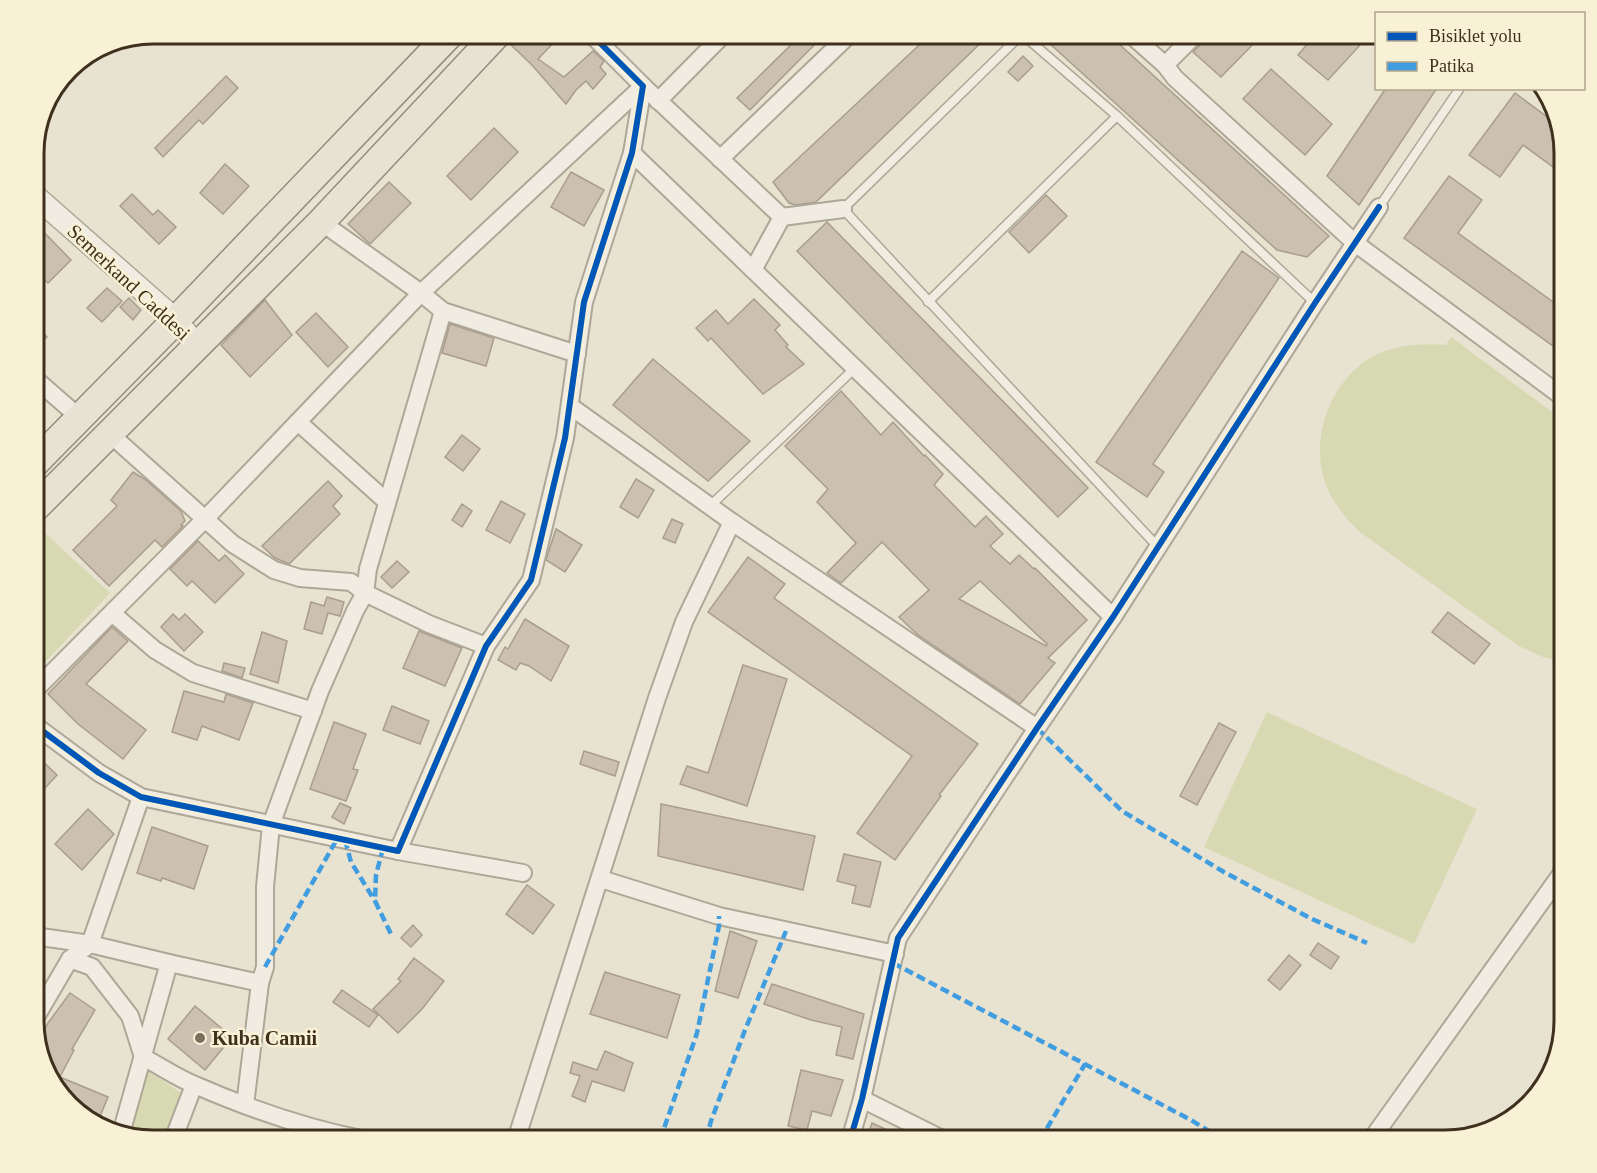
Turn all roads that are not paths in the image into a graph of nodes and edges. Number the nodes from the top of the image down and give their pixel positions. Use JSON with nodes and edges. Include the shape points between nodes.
{"nodes":[{"id":1,"x":440,"y":44,"type":"edge"},
{"id":2,"x":488,"y":44,"type":"edge"},
{"id":3,"x":601,"y":44,"type":"edge"},
{"id":4,"x":714,"y":44,"type":"edge"},
{"id":5,"x":840,"y":44,"type":"edge"},
{"id":6,"x":1011,"y":44,"type":"edge"},
{"id":7,"x":1035,"y":44,"type":"edge"},
{"id":8,"x":1141,"y":44,"type":"edge"},
{"id":9,"x":1186,"y":44,"type":"edge"},
{"id":10,"x":1165,"y":65,"type":"junction"},
{"id":11,"x":643,"y":86,"type":"junction"},
{"id":12,"x":1459,"y":90,"type":"edge"},
{"id":13,"x":658,"y":101,"type":"junction"},
{"id":14,"x":1117,"y":116,"type":"junction"},
{"id":15,"x":632,"y":153,"type":"junction"},
{"id":16,"x":720,"y":159,"type":"junction"},
{"id":17,"x":44,"y":204,"type":"edge"},
{"id":18,"x":1380,"y":207,"type":"joint"},
{"id":19,"x":843,"y":209,"type":"junction"},
{"id":20,"x":782,"y":217,"type":"junction"},
{"id":21,"x":321,"y":222,"type":"junction"},
{"id":22,"x":1355,"y":243,"type":"junction"},
{"id":23,"x":753,"y":270,"type":"junction"},
{"id":24,"x":421,"y":293,"type":"junction"},
{"id":25,"x":928,"y":302,"type":"junction"},
{"id":26,"x":1315,"y":303,"type":"junction"},
{"id":27,"x":443,"y":311,"type":"junction"},
{"id":28,"x":176,"y":320,"type":"junction"},
{"id":29,"x":198,"y":347,"type":"junction"},
{"id":30,"x":577,"y":354,"type":"junction"},
{"id":31,"x":855,"y":368,"type":"junction"},
{"id":32,"x":44,"y":387,"type":"edge"},
{"id":33,"x":1554,"y":391,"type":"edge"},
{"id":34,"x":570,"y":405,"type":"junction"},
{"id":35,"x":80,"y":418,"type":"junction"},
{"id":36,"x":298,"y":422,"type":"junction"},
{"id":37,"x":110,"y":434,"type":"junction"},
{"id":38,"x":44,"y":454,"type":"edge"},
{"id":39,"x":44,"y":499,"type":"edge"},
{"id":40,"x":387,"y":502,"type":"junction"},
{"id":41,"x":710,"y":506,"type":"junction"},
{"id":42,"x":205,"y":519,"type":"junction"},
{"id":43,"x":732,"y":522,"type":"junction"},
{"id":44,"x":1159,"y":547,"type":"junction"},
{"id":45,"x":365,"y":593,"type":"junction"},
{"id":46,"x":112,"y":613,"type":"junction"},
{"id":47,"x":1113,"y":617,"type":"junction"},
{"id":48,"x":486,"y":646,"type":"junction"},
{"id":49,"x":44,"y":681,"type":"edge"},
{"id":50,"x":313,"y":711,"type":"junction"},
{"id":51,"x":1036,"y":728,"type":"junction"},
{"id":52,"x":44,"y":732,"type":"edge"},
{"id":53,"x":141,"y":797,"type":"junction"},
{"id":54,"x":271,"y":825,"type":"junction"},
{"id":55,"x":398,"y":851,"type":"junction"},
{"id":56,"x":523,"y":873,"type":"dead end"},
{"id":57,"x":601,"y":879,"type":"junction"},
{"id":58,"x":1554,"y":884,"type":"edge"},
{"id":59,"x":44,"y":937,"type":"edge"},
{"id":60,"x":90,"y":944,"type":"junction"},
{"id":61,"x":895,"y":954,"type":"junction"},
{"id":62,"x":70,"y":959,"type":"junction"},
{"id":63,"x":170,"y":963,"type":"junction"},
{"id":64,"x":260,"y":983,"type":"junction"},
{"id":65,"x":44,"y":1003,"type":"edge"},
{"id":66,"x":143,"y":1057,"type":"junction"},
{"id":67,"x":194,"y":1085,"type":"junction"},
{"id":68,"x":862,"y":1099,"type":"junction"},
{"id":69,"x":245,"y":1105,"type":"junction"},
{"id":70,"x":123,"y":1126,"type":"edge"},
{"id":71,"x":177,"y":1130,"type":"edge"},
{"id":72,"x":325,"y":1130,"type":"edge"},
{"id":73,"x":519,"y":1130,"type":"edge"},
{"id":74,"x":853,"y":1130,"type":"edge"},
{"id":75,"x":924,"y":1130,"type":"edge"},
{"id":76,"x":1378,"y":1130,"type":"edge"}],
"edges":[{"from":1,"to":28,"type":"main road"},
{"from":2,"to":21,"type":"main road"},
{"from":3,"to":11,"type":"street"},
{"from":4,"to":13,"type":"street"},
{"from":5,"to":16,"type":"street"},
{"from":6,"to":19,"type":"lane"},
{"from":7,"to":14,"type":"lane"},
{"from":8,"to":10,"type":"street"},
{"from":9,"to":10,"type":"street"},
{"from":10,"to":22,"type":"street"},
{"from":11,"to":13,"type":"street"},
{"from":11,"to":15,"type":"street"},
{"from":11,"to":24,"type":"street"},
{"from":12,"to":18,"type":"lane"},
{"from":13,"to":16,"type":"street"},
{"from":14,"to":25,"type":"lane"},
{"from":14,"to":26,"type":"lane"},
{"from":15,"to":23,"type":"street"},
{"from":15,"to":30,"type":"street","via":[[584,302]]},
{"from":16,"to":20,"type":"street"},
{"from":17,"to":28,"type":"street","name":"Semerkand Caddesi"},
{"from":18,"to":22,"type":"street"},
{"from":19,"to":20,"type":"street"},
{"from":19,"to":25,"type":"lane"},
{"from":20,"to":23,"type":"street"},
{"from":21,"to":24,"type":"street"},
{"from":21,"to":29,"type":"main road"},
{"from":22,"to":26,"type":"street"},
{"from":22,"to":33,"type":"street"},
{"from":23,"to":31,"type":"street"},
{"from":24,"to":27,"type":"street"},
{"from":24,"to":36,"type":"street"},
{"from":25,"to":44,"type":"lane"},
{"from":26,"to":44,"type":"street"},
{"from":27,"to":30,"type":"street"},
{"from":27,"to":40,"type":"street"},
{"from":28,"to":29,"type":"street","name":"Semerkand Caddesi"},
{"from":28,"to":35,"type":"main road"},
{"from":29,"to":37,"type":"main road"},
{"from":30,"to":34,"type":"street"},
{"from":31,"to":41,"type":"lane"},
{"from":31,"to":47,"type":"street"},
{"from":32,"to":35,"type":"street"},
{"from":34,"to":41,"type":"street"},
{"from":34,"to":48,"type":"street","via":[[531,580]]},
{"from":35,"to":38,"type":"main road"},
{"from":36,"to":40,"type":"street"},
{"from":36,"to":42,"type":"street"},
{"from":37,"to":39,"type":"main road"},
{"from":37,"to":42,"type":"street"},
{"from":40,"to":45,"type":"street"},
{"from":41,"to":43,"type":"street"},
{"from":42,"to":45,"type":"street","via":[[233,544],[274,570],[300,578],[351,582]]},
{"from":42,"to":46,"type":"street"},
{"from":43,"to":51,"type":"street"},
{"from":43,"to":57,"type":"street","via":[[684,622]]},
{"from":44,"to":47,"type":"street"},
{"from":45,"to":48,"type":"street"},
{"from":45,"to":50,"type":"street"},
{"from":46,"to":49,"type":"street"},
{"from":46,"to":50,"type":"street","via":[[155,650],[193,673]]},
{"from":47,"to":51,"type":"street"},
{"from":48,"to":55,"type":"street"},
{"from":50,"to":54,"type":"street"},
{"from":51,"to":61,"type":"street","via":[[898,938]]},
{"from":52,"to":53,"type":"street","via":[[99,773]]},
{"from":53,"to":54,"type":"street"},
{"from":53,"to":60,"type":"street"},
{"from":54,"to":55,"type":"street"},
{"from":54,"to":64,"type":"street","via":[[264,887],[265,967]]},
{"from":55,"to":56,"type":"street"},
{"from":57,"to":61,"type":"street","via":[[719,916]]},
{"from":57,"to":73,"type":"street"},
{"from":58,"to":76,"type":"street"},
{"from":59,"to":60,"type":"street"},
{"from":60,"to":62,"type":"street"},
{"from":60,"to":63,"type":"street"},
{"from":61,"to":68,"type":"street"},
{"from":62,"to":65,"type":"street"},
{"from":62,"to":66,"type":"street","via":[[92,967],[130,1016]]},
{"from":63,"to":64,"type":"street"},
{"from":63,"to":66,"type":"street"},
{"from":64,"to":69,"type":"street"},
{"from":66,"to":67,"type":"street"},
{"from":66,"to":70,"type":"street"},
{"from":67,"to":69,"type":"street"},
{"from":67,"to":71,"type":"street"},
{"from":68,"to":74,"type":"street"},
{"from":68,"to":75,"type":"street"},
{"from":69,"to":72,"type":"street"}]}
